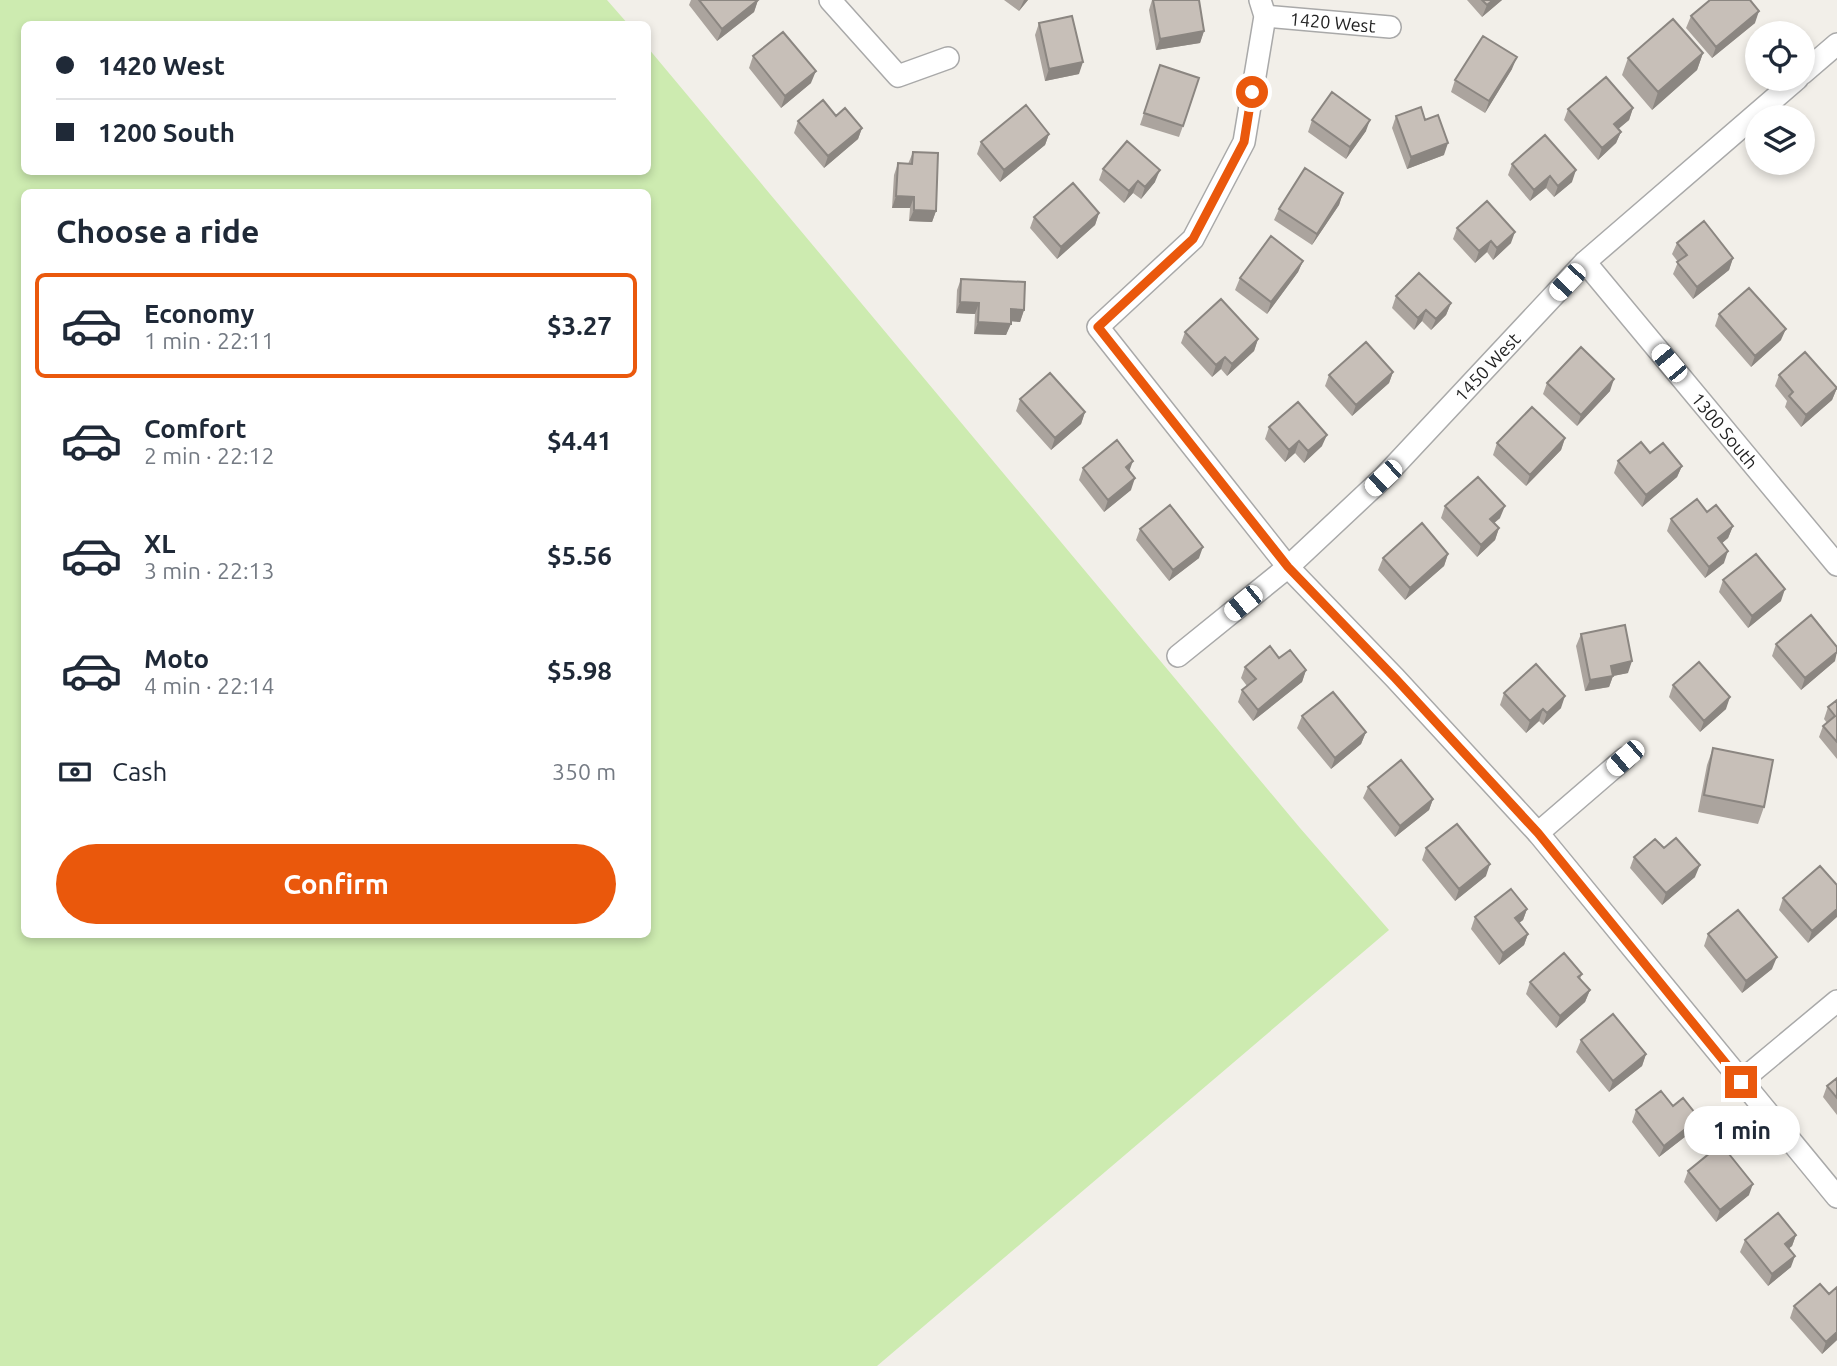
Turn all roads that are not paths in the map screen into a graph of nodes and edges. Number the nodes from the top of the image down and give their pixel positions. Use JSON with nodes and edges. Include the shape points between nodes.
{"nodes":[{"id":1,"x":830,"y":0,"type":"edge"},
{"id":2,"x":1263,"y":8,"type":"edge"},
{"id":3,"x":1390,"y":27,"type":"dead end"},
{"id":4,"x":1837,"y":44,"type":"edge"},
{"id":5,"x":948,"y":58,"type":"dead end"},
{"id":6,"x":1815,"y":63,"type":"edge"},
{"id":7,"x":1783,"y":91,"type":"edge"},
{"id":8,"x":1585,"y":262,"type":"junction"},
{"id":9,"x":1837,"y":565,"type":"edge"},
{"id":10,"x":1288,"y":567,"type":"junction"},
{"id":11,"x":1178,"y":656,"type":"dead end"},
{"id":12,"x":1625,"y":758,"type":"dead end"},
{"id":13,"x":1538,"y":833,"type":"junction"},
{"id":14,"x":1837,"y":1001,"type":"edge"},
{"id":15,"x":1741,"y":1082,"type":"junction"},
{"id":16,"x":1837,"y":1197,"type":"edge"}],
"edges":[{"from":1,"to":5,"type":"street","via":[[898,76]]},
{"from":2,"to":3,"type":"street","name":"1420 West"},
{"from":2,"to":10,"type":"street","name":"1420 West","via":[[1244,142],[1193,239],[1098,327]]},
{"from":4,"to":6,"type":"street"},
{"from":7,"to":8,"type":"street","name":"1450 West"},
{"from":8,"to":9,"type":"street","name":"1300 South"},
{"from":8,"to":10,"type":"street","name":"1450 West","via":[[1383,478]]},
{"from":10,"to":11,"type":"street","name":"1450 West"},
{"from":10,"to":13,"type":"street"},
{"from":12,"to":13,"type":"street"},
{"from":13,"to":15,"type":"street"},
{"from":14,"to":15,"type":"street"},
{"from":15,"to":16,"type":"street"}]}
